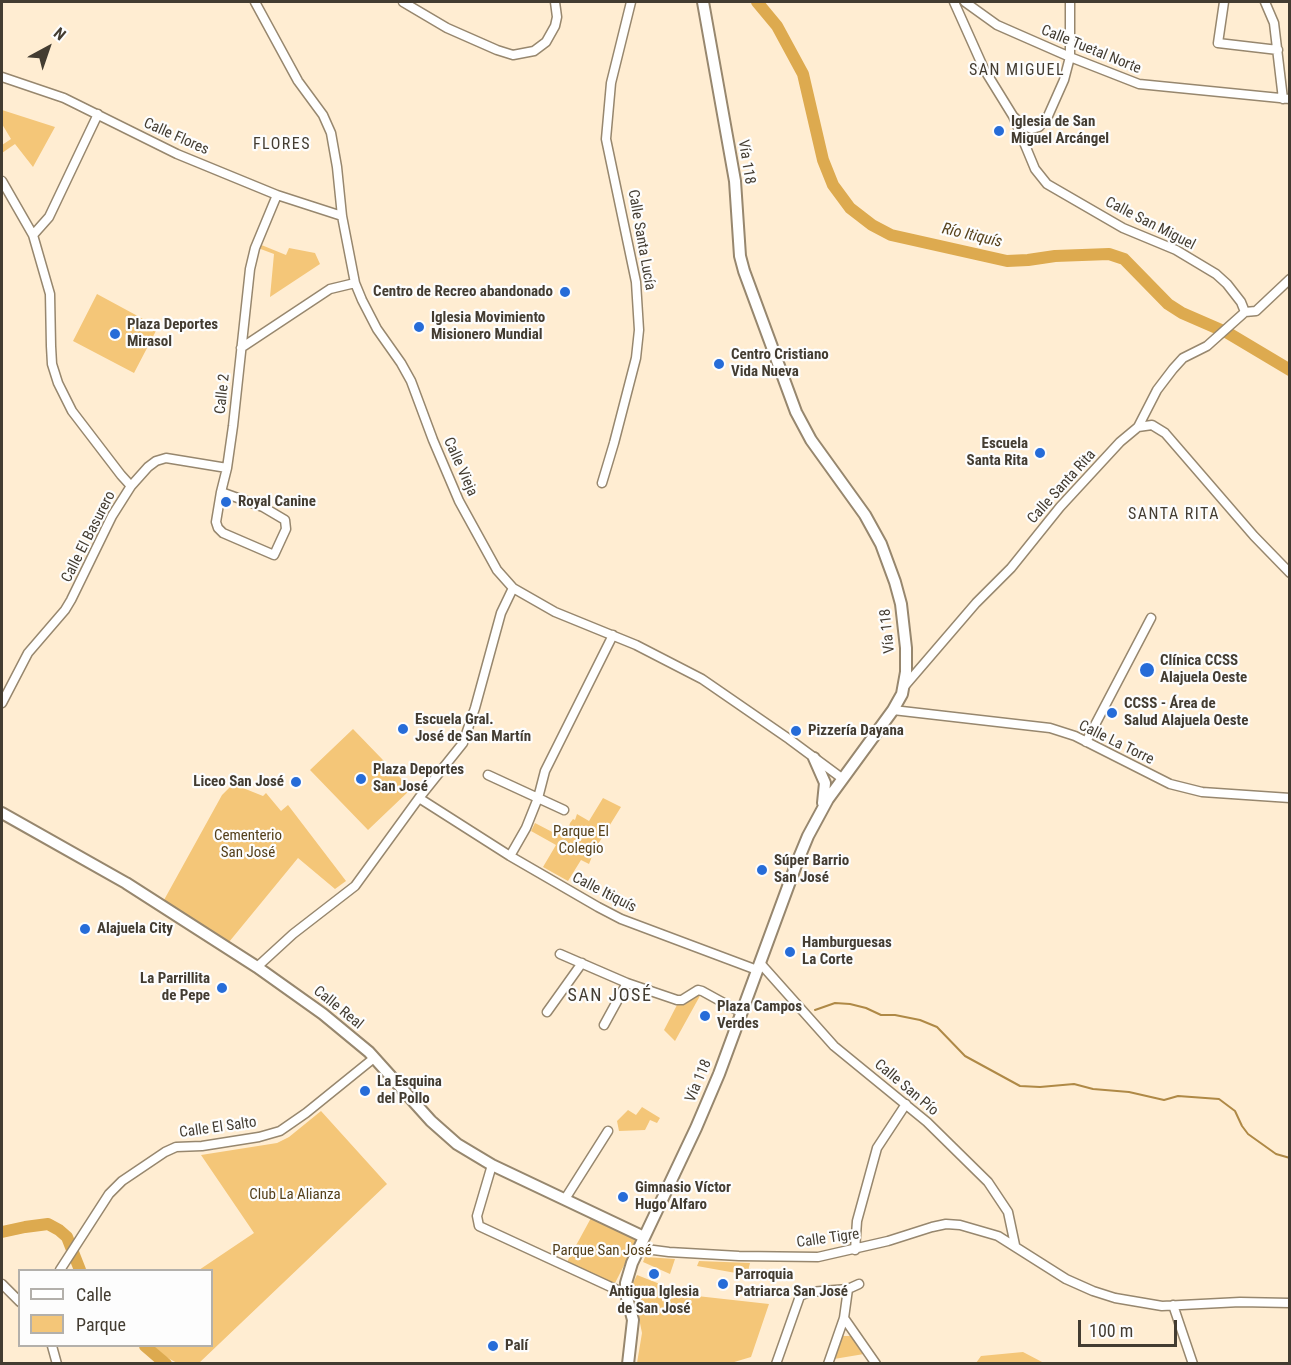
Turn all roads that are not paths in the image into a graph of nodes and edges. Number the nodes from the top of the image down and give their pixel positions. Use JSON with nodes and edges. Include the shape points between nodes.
{"nodes":[{"id":1,"x":255,"y":2,"type":"edge"},
{"id":2,"x":403,"y":2,"type":"edge"},
{"id":3,"x":555,"y":2,"type":"edge"},
{"id":4,"x":631,"y":2,"type":"edge"},
{"id":5,"x":703,"y":2,"type":"edge"},
{"id":6,"x":954,"y":2,"type":"edge"},
{"id":7,"x":965,"y":2,"type":"edge"},
{"id":8,"x":1070,"y":2,"type":"edge"},
{"id":9,"x":1224,"y":2,"type":"edge"},
{"id":10,"x":1264,"y":2,"type":"edge"},
{"id":11,"x":1278,"y":50,"type":"junction"},
{"id":12,"x":1070,"y":57,"type":"junction"},
{"id":13,"x":2,"y":77,"type":"edge"},
{"id":14,"x":1286,"y":99,"type":"edge"},
{"id":15,"x":98,"y":114,"type":"junction"},
{"id":16,"x":1012,"y":116,"type":"junction"},
{"id":17,"x":2,"y":181,"type":"edge"},
{"id":18,"x":277,"y":195,"type":"junction"},
{"id":19,"x":342,"y":216,"type":"junction"},
{"id":20,"x":33,"y":235,"type":"junction"},
{"id":21,"x":1290,"y":279,"type":"edge"},
{"id":22,"x":355,"y":283,"type":"junction"},
{"id":23,"x":1245,"y":312,"type":"junction"},
{"id":24,"x":242,"y":348,"type":"junction"},
{"id":25,"x":1138,"y":427,"type":"junction"},
{"id":26,"x":227,"y":468,"type":"junction"},
{"id":27,"x":602,"y":483,"type":"dead end"},
{"id":28,"x":131,"y":486,"type":"junction"},
{"id":29,"x":221,"y":492,"type":"junction"},
{"id":30,"x":1290,"y":573,"type":"edge"},
{"id":31,"x":513,"y":588,"type":"junction"},
{"id":32,"x":1151,"y":618,"type":"dead end"},
{"id":33,"x":613,"y":635,"type":"junction"},
{"id":34,"x":903,"y":688,"type":"junction"},
{"id":35,"x":2,"y":703,"type":"edge"},
{"id":36,"x":894,"y":710,"type":"junction"},
{"id":37,"x":1086,"y":742,"type":"junction"},
{"id":38,"x":814,"y":758,"type":"junction"},
{"id":39,"x":488,"y":775,"type":"dead end"},
{"id":40,"x":843,"y":779,"type":"junction"},
{"id":41,"x":419,"y":798,"type":"junction"},
{"id":42,"x":538,"y":798,"type":"junction"},
{"id":43,"x":1290,"y":798,"type":"edge"},
{"id":44,"x":822,"y":808,"type":"junction"},
{"id":45,"x":564,"y":810,"type":"dead end"},
{"id":46,"x":2,"y":813,"type":"edge"},
{"id":47,"x":510,"y":856,"type":"junction"},
{"id":48,"x":560,"y":954,"type":"dead end"},
{"id":49,"x":582,"y":963,"type":"junction"},
{"id":50,"x":758,"y":966,"type":"junction"},
{"id":51,"x":257,"y":967,"type":"junction"},
{"id":52,"x":627,"y":984,"type":"junction"},
{"id":53,"x":547,"y":1012,"type":"dead end"},
{"id":54,"x":742,"y":1013,"type":"junction"},
{"id":55,"x":604,"y":1025,"type":"dead end"},
{"id":56,"x":375,"y":1058,"type":"junction"},
{"id":57,"x":906,"y":1104,"type":"junction"},
{"id":58,"x":608,"y":1131,"type":"dead end"},
{"id":59,"x":492,"y":1165,"type":"junction"},
{"id":60,"x":565,"y":1199,"type":"junction"},
{"id":61,"x":644,"y":1237,"type":"junction"},
{"id":62,"x":1015,"y":1245,"type":"junction"},
{"id":63,"x":638,"y":1248,"type":"junction"},
{"id":64,"x":855,"y":1250,"type":"junction"},
{"id":65,"x":61,"y":1269,"type":"edge"},
{"id":66,"x":2,"y":1284,"type":"edge"},
{"id":67,"x":859,"y":1284,"type":"dead end"},
{"id":68,"x":848,"y":1289,"type":"junction"},
{"id":69,"x":626,"y":1294,"type":"junction"},
{"id":70,"x":18,"y":1300,"type":"edge"},
{"id":71,"x":1290,"y":1304,"type":"edge"},
{"id":72,"x":1173,"y":1305,"type":"junction"},
{"id":73,"x":844,"y":1318,"type":"junction"},
{"id":74,"x":52,"y":1347,"type":"edge"},
{"id":75,"x":57,"y":1364,"type":"edge"},
{"id":76,"x":628,"y":1364,"type":"edge"},
{"id":77,"x":776,"y":1364,"type":"edge"},
{"id":78,"x":828,"y":1364,"type":"edge"},
{"id":79,"x":876,"y":1364,"type":"edge"},
{"id":80,"x":1192,"y":1364,"type":"edge"}],
"edges":[{"from":1,"to":19,"type":"street","name":"Calle Vieja","via":[[298,81],[327,122],[338,167]]},
{"from":2,"to":3,"type":"street","via":[[447,28],[513,55],[534,51],[546,42],[555,26]]},
{"from":4,"to":27,"type":"street","name":"Calle Santa Lucía","via":[[611,82],[606,139],[636,282],[639,330],[633,368]]},
{"from":5,"to":34,"type":"main road","name":"Vía 118","via":[[735,181],[744,271],[796,412],[811,440],[865,515],[887,559],[904,625]]},
{"from":6,"to":16,"type":"street","name":"Calle San Miguel","via":[[984,69]]},
{"from":7,"to":12,"type":"street","name":"Calle Tuetal Norte","via":[[997,25]]},
{"from":8,"to":12,"type":"street"},
{"from":9,"to":11,"type":"street","via":[[1218,43]]},
{"from":10,"to":11,"type":"street","via":[[1274,23]]},
{"from":11,"to":14,"type":"street"},
{"from":12,"to":14,"type":"street","name":"Calle Tuetal Norte","via":[[1139,84]]},
{"from":12,"to":16,"type":"street","via":[[1053,108],[1043,122],[1032,129]]},
{"from":13,"to":15,"type":"street","name":"Calle Flores"},
{"from":15,"to":18,"type":"street","name":"Calle Flores","via":[[177,154]]},
{"from":15,"to":20,"type":"street","via":[[50,217]]},
{"from":16,"to":23,"type":"street","name":"Calle San Miguel","via":[[1035,169],[1047,184],[1123,228],[1176,250],[1216,274]]},
{"from":17,"to":20,"type":"street","name":"Calle El Basurero"},
{"from":18,"to":19,"type":"street","name":"Calle Flores"},
{"from":18,"to":24,"type":"street","name":"Calle 2","via":[[250,269]]},
{"from":19,"to":22,"type":"street","name":"Calle Vieja"},
{"from":20,"to":28,"type":"street","name":"Calle El Basurero","via":[[50,294],[52,363],[58,383],[72,411]]},
{"from":21,"to":23,"type":"street","via":[[1256,311]]},
{"from":22,"to":24,"type":"street","via":[[330,289]]},
{"from":22,"to":31,"type":"street","name":"Calle Vieja","via":[[368,314],[411,381],[462,507],[489,558]]},
{"from":23,"to":25,"type":"street","name":"Calle Santa Rita","via":[[1207,346],[1173,369]]},
{"from":24,"to":26,"type":"street","name":"Calle 2"},
{"from":25,"to":30,"type":"street","via":[[1152,424],[1165,433]]},
{"from":25,"to":34,"type":"street","name":"Calle Santa Rita","via":[[1060,507]]},
{"from":26,"to":28,"type":"street","via":[[166,458],[148,466]]},
{"from":26,"to":29,"type":"street","name":"Calle 2"},
{"from":28,"to":35,"type":"street","name":"Calle El Basurero","via":[[71,600],[28,653]]},
{"from":29,"to":29,"type":"street","name":"Calle 2","via":[[263,507],[285,520],[286,529],[274,555],[218,528]]},
{"from":31,"to":33,"type":"street","name":"Calle Vieja","via":[[555,612]]},
{"from":31,"to":41,"type":"street","via":[[501,613],[463,743]]},
{"from":32,"to":37,"type":"street"},
{"from":33,"to":38,"type":"street","name":"Calle Vieja","via":[[702,679]]},
{"from":33,"to":42,"type":"street","via":[[545,771]]},
{"from":34,"to":36,"type":"main road","name":"Vía 118"},
{"from":36,"to":37,"type":"street","name":"Calle La Torre","via":[[1050,728]]},
{"from":36,"to":40,"type":"main road","name":"Vía 118"},
{"from":37,"to":43,"type":"street","name":"Calle La Torre","via":[[1170,784],[1213,793]]},
{"from":38,"to":40,"type":"street","name":"Calle Vieja"},
{"from":38,"to":44,"type":"main road","via":[[825,783]]},
{"from":39,"to":42,"type":"street"},
{"from":40,"to":44,"type":"main road","name":"Vía 118"},
{"from":41,"to":47,"type":"street","name":"Calle Itiquís"},
{"from":41,"to":51,"type":"street","via":[[355,886],[292,934]]},
{"from":42,"to":45,"type":"street"},
{"from":42,"to":47,"type":"street"},
{"from":44,"to":50,"type":"main road","name":"Vía 118"},
{"from":46,"to":51,"type":"main road","name":"Calle Real","via":[[126,883]]},
{"from":47,"to":50,"type":"street","name":"Calle Itiquís","via":[[621,919]]},
{"from":48,"to":49,"type":"street"},
{"from":49,"to":52,"type":"street"},
{"from":49,"to":53,"type":"street"},
{"from":50,"to":54,"type":"main road","name":"Vía 118"},
{"from":50,"to":57,"type":"street","name":"Calle San Pío","via":[[834,1046]]},
{"from":51,"to":56,"type":"main road","name":"Calle Real","via":[[323,1014]]},
{"from":52,"to":54,"type":"street","via":[[677,1000],[702,991]]},
{"from":52,"to":55,"type":"street"},
{"from":54,"to":61,"type":"main road","name":"Vía 118","via":[[696,1128]]},
{"from":56,"to":59,"type":"main road","name":"Calle Real","via":[[431,1121],[457,1144]]},
{"from":56,"to":65,"type":"street","name":"Calle El Salto","via":[[280,1131],[165,1152],[109,1194]]},
{"from":57,"to":62,"type":"street","name":"Calle San Pío","via":[[996,1192],[1008,1212]]},
{"from":57,"to":64,"type":"street","via":[[877,1148],[857,1221]]},
{"from":58,"to":60,"type":"street"},
{"from":59,"to":60,"type":"main road","name":"Calle Real"},
{"from":59,"to":69,"type":"street","via":[[477,1216],[482,1228]]},
{"from":60,"to":61,"type":"main road","name":"Calle Real"},
{"from":61,"to":63,"type":"main road","name":"Vía 118"},
{"from":62,"to":64,"type":"street","name":"Calle Tigre","via":[[987,1232],[946,1224]]},
{"from":62,"to":72,"type":"street","name":"Calle Tigre","via":[[1065,1279],[1093,1291],[1140,1303]]},
{"from":63,"to":64,"type":"street","name":"Calle Tigre","via":[[801,1258]]},
{"from":63,"to":69,"type":"main road","name":"Vía 118","via":[[628,1274]]},
{"from":66,"to":70,"type":"street"},
{"from":67,"to":68,"type":"street"},
{"from":68,"to":73,"type":"street"},
{"from":68,"to":77,"type":"street","via":[[800,1296]]},
{"from":69,"to":76,"type":"main road","via":[[633,1320]]},
{"from":71,"to":72,"type":"street","name":"Calle Tigre"},
{"from":72,"to":80,"type":"street"},
{"from":73,"to":78,"type":"street"},
{"from":73,"to":79,"type":"street"},
{"from":74,"to":75,"type":"street"}]}
